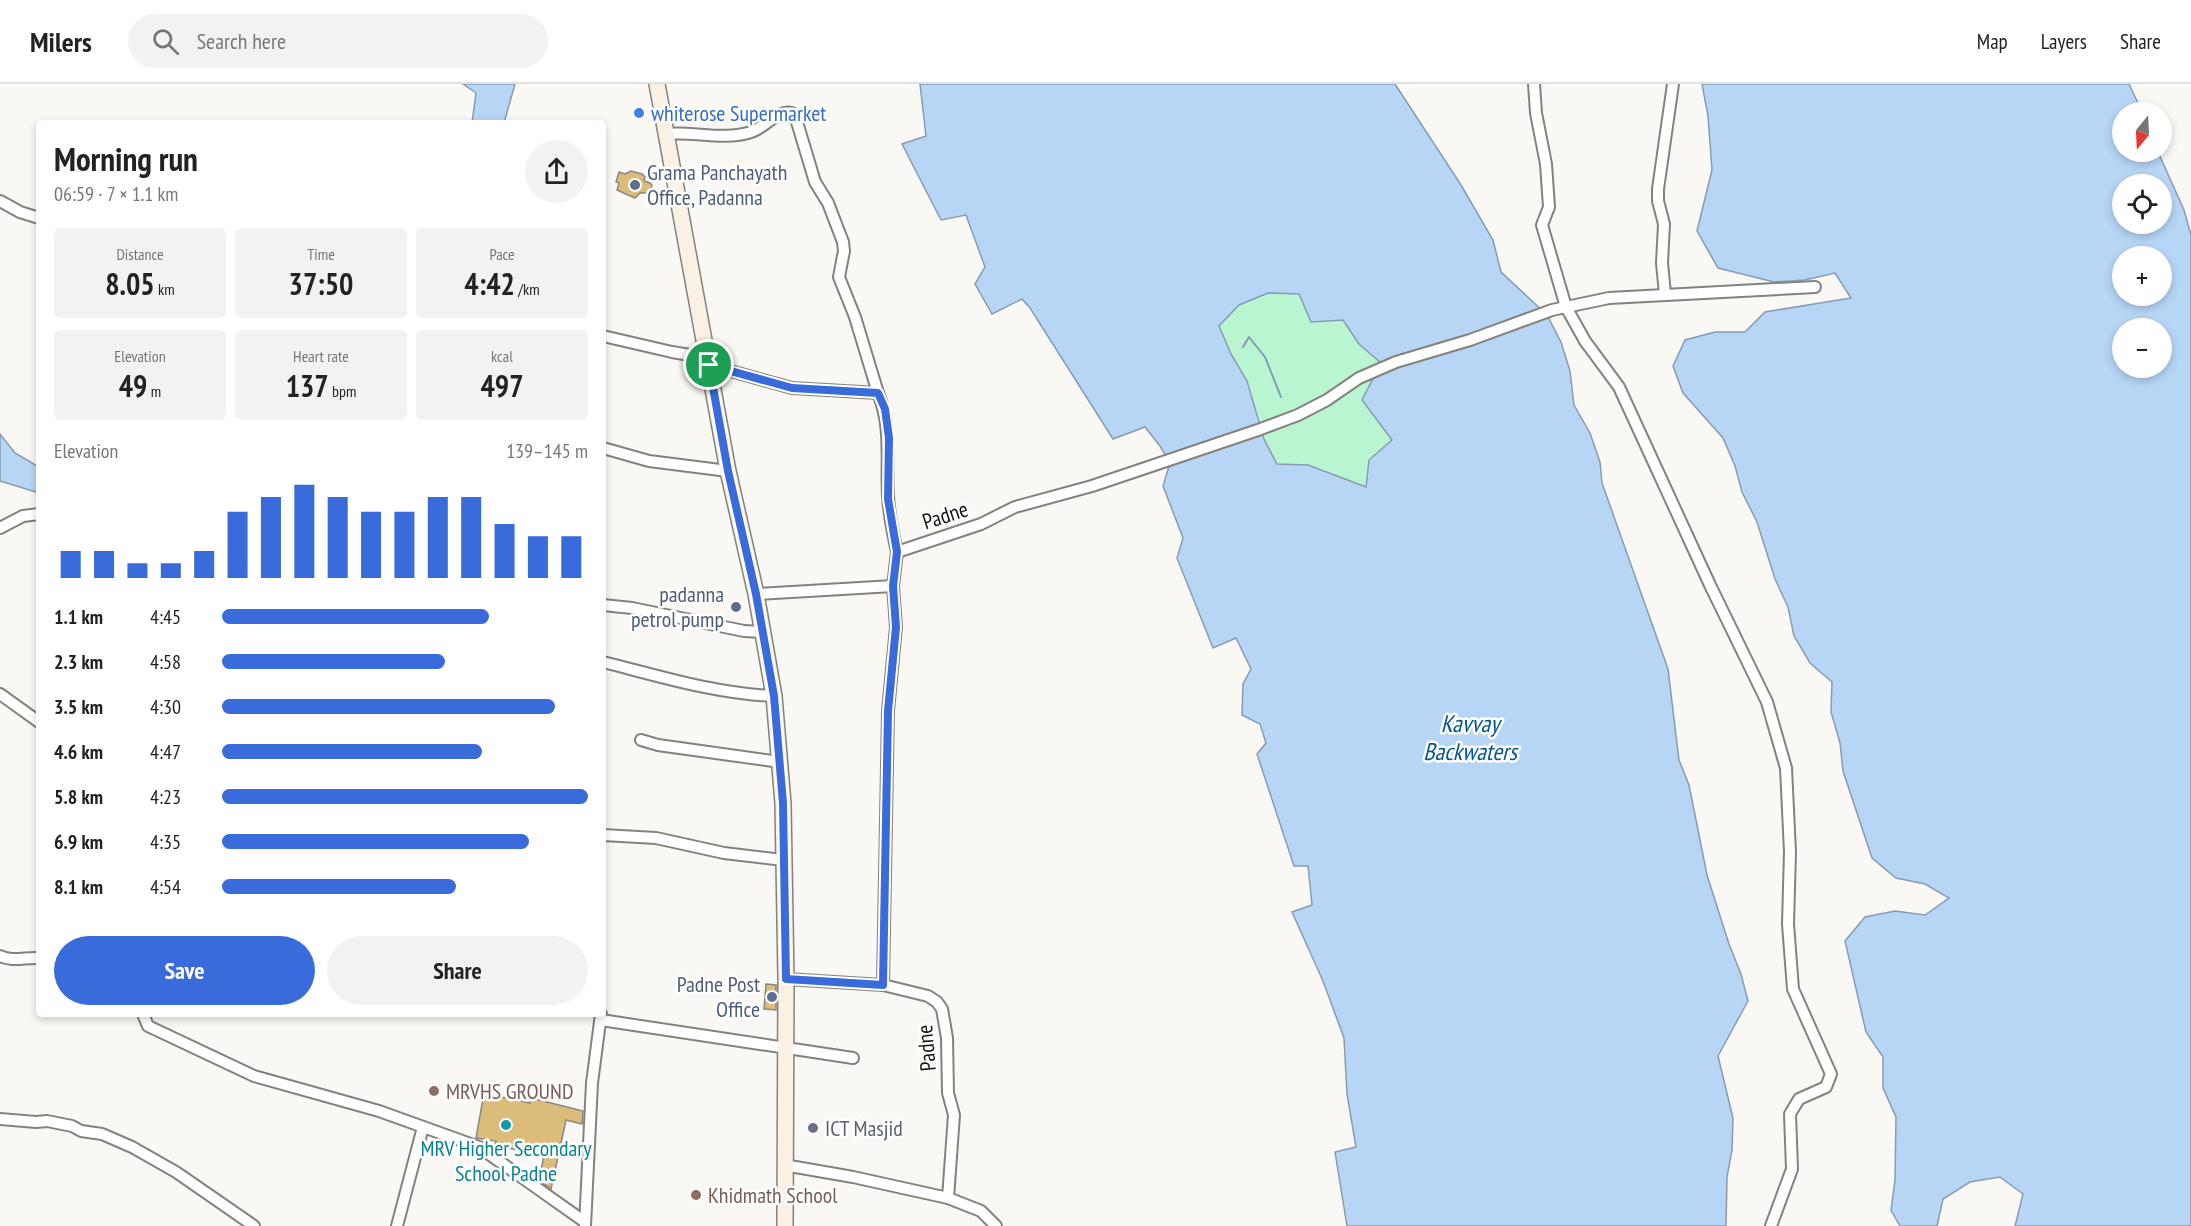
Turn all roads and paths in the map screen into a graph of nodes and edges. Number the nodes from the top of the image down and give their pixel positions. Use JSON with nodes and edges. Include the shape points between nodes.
{"nodes":[{"id":1,"x":657,"y":84,"type":"edge"},
{"id":2,"x":1534,"y":84,"type":"edge"},
{"id":3,"x":1673,"y":84,"type":"edge"},
{"id":4,"x":666,"y":134,"type":"junction"},
{"id":5,"x":0,"y":201,"type":"edge"},
{"id":6,"x":36,"y":217,"type":"edge"},
{"id":7,"x":1815,"y":287,"type":"dead end"},
{"id":8,"x":1665,"y":294,"type":"junction"},
{"id":9,"x":1566,"y":307,"type":"junction"},
{"id":10,"x":606,"y":337,"type":"edge"},
{"id":11,"x":708,"y":362,"type":"junction"},
{"id":12,"x":878,"y":393,"type":"junction"},
{"id":13,"x":606,"y":449,"type":"edge"},
{"id":14,"x":728,"y":471,"type":"junction"},
{"id":15,"x":36,"y":514,"type":"edge"},
{"id":16,"x":0,"y":528,"type":"edge"},
{"id":17,"x":897,"y":552,"type":"junction"},
{"id":18,"x":893,"y":586,"type":"junction"},
{"id":19,"x":756,"y":594,"type":"junction"},
{"id":20,"x":606,"y":605,"type":"edge"},
{"id":21,"x":762,"y":632,"type":"junction"},
{"id":22,"x":606,"y":663,"type":"edge"},
{"id":23,"x":0,"y":694,"type":"edge"},
{"id":24,"x":774,"y":696,"type":"junction"},
{"id":25,"x":36,"y":720,"type":"edge"},
{"id":26,"x":641,"y":740,"type":"dead end"},
{"id":27,"x":780,"y":762,"type":"junction"},
{"id":28,"x":606,"y":835,"type":"edge"},
{"id":29,"x":783,"y":860,"type":"junction"},
{"id":30,"x":0,"y":956,"type":"edge"},
{"id":31,"x":36,"y":958,"type":"edge"},
{"id":32,"x":786,"y":979,"type":"junction"},
{"id":33,"x":883,"y":985,"type":"junction"},
{"id":34,"x":144,"y":1017,"type":"edge"},
{"id":35,"x":601,"y":1017,"type":"edge"},
{"id":36,"x":786,"y":1049,"type":"junction"},
{"id":37,"x":853,"y":1058,"type":"dead end"},
{"id":38,"x":0,"y":1119,"type":"edge"},
{"id":39,"x":423,"y":1127,"type":"junction"},
{"id":40,"x":784,"y":1165,"type":"junction"},
{"id":41,"x":948,"y":1198,"type":"junction"},
{"id":42,"x":585,"y":1224,"type":"edge"},
{"id":43,"x":254,"y":1226,"type":"edge"},
{"id":44,"x":397,"y":1226,"type":"edge"},
{"id":45,"x":785,"y":1226,"type":"edge"},
{"id":46,"x":996,"y":1226,"type":"edge"},
{"id":47,"x":1771,"y":1226,"type":"edge"}],
"edges":[{"from":1,"to":4,"type":"main road"},
{"from":2,"to":9,"type":"street","via":[[1549,207],[1542,225]]},
{"from":3,"to":8,"type":"street","via":[[1658,189],[1664,224]]},
{"from":4,"to":11,"type":"main road"},
{"from":4,"to":12,"type":"street","via":[[748,133],[779,114],[792,113],[815,182],[843,242],[838,277],[855,317]]},
{"from":5,"to":6,"type":"street"},
{"from":7,"to":8,"type":"street","name":"Padne"},
{"from":8,"to":9,"type":"street","name":"Padne","via":[[1609,298]]},
{"from":9,"to":17,"type":"street","name":"Padne","via":[[1396,362],[1359,378],[1298,415],[1131,473],[1015,507],[981,524]]},
{"from":9,"to":47,"type":"street","via":[[1619,387],[1767,702],[1786,768],[1788,924],[1794,989],[1830,1074],[1827,1087],[1799,1099],[1790,1114],[1792,1169]]},
{"from":10,"to":11,"type":"street"},
{"from":11,"to":12,"type":"street","via":[[792,388]]},
{"from":11,"to":14,"type":"main road"},
{"from":12,"to":17,"type":"street","via":[[885,409],[889,438],[888,499]]},
{"from":13,"to":14,"type":"street","via":[[649,461]]},
{"from":14,"to":19,"type":"main road"},
{"from":15,"to":16,"type":"street","via":[[23,516]]},
{"from":17,"to":18,"type":"street"},
{"from":18,"to":19,"type":"street"},
{"from":18,"to":33,"type":"street","via":[[896,627],[888,711]]},
{"from":19,"to":21,"type":"main road"},
{"from":20,"to":21,"type":"street","via":[[744,632]]},
{"from":21,"to":24,"type":"main road"},
{"from":22,"to":24,"type":"street","via":[[682,682]]},
{"from":23,"to":25,"type":"street"},
{"from":24,"to":27,"type":"main road"},
{"from":26,"to":27,"type":"street"},
{"from":27,"to":29,"type":"main road"},
{"from":28,"to":29,"type":"street","via":[[656,838],[724,853]]},
{"from":29,"to":32,"type":"main road"},
{"from":30,"to":31,"type":"street","via":[[14,960]]},
{"from":32,"to":33,"type":"street","name":"Padne"},
{"from":32,"to":36,"type":"main road"},
{"from":33,"to":41,"type":"street","name":"Padne","via":[[928,996],[942,1009],[948,1093],[954,1115]]},
{"from":34,"to":39,"type":"street","via":[[148,1026],[254,1076]]},
{"from":35,"to":36,"type":"street"},
{"from":35,"to":42,"type":"street","via":[[592,1083]]},
{"from":36,"to":37,"type":"street"},
{"from":36,"to":40,"type":"main road"},
{"from":38,"to":43,"type":"street","via":[[47,1121],[102,1134],[176,1172]]},
{"from":39,"to":42,"type":"street","via":[[479,1147]]},
{"from":39,"to":44,"type":"street"},
{"from":40,"to":41,"type":"street"},
{"from":40,"to":45,"type":"main road"},
{"from":41,"to":46,"type":"street","via":[[981,1211]]}]}
